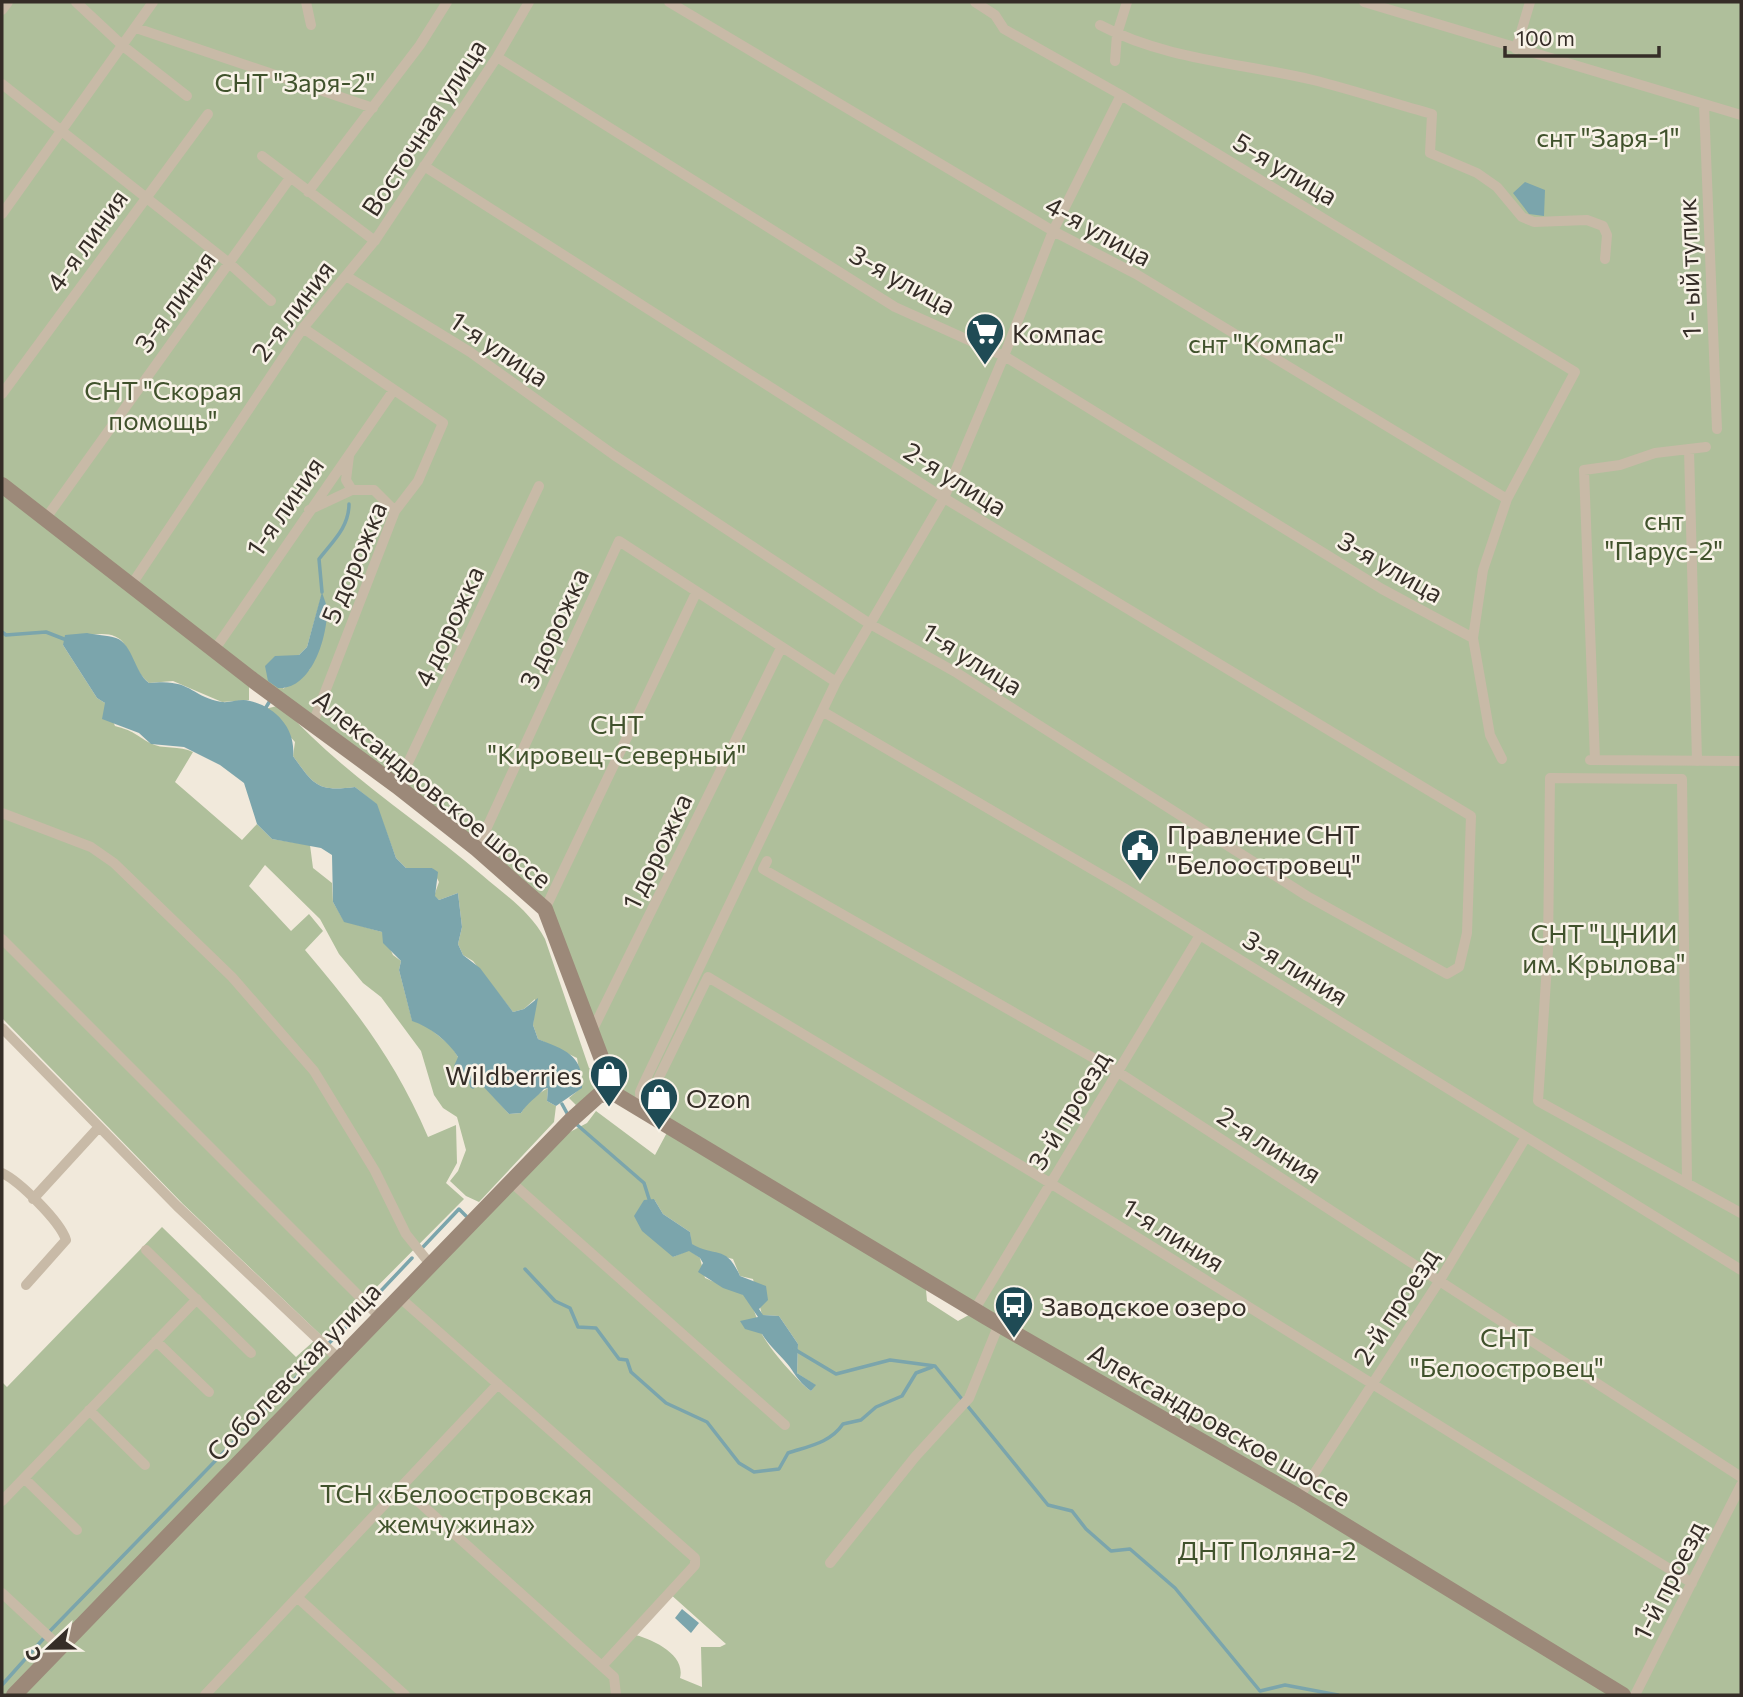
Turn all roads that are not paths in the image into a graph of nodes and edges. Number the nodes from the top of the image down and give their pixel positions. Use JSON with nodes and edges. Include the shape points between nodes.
{"nodes":[{"id":1,"x":8,"y":2,"type":"edge"},
{"id":2,"x":76,"y":2,"type":"edge"},
{"id":3,"x":153,"y":2,"type":"edge"},
{"id":4,"x":306,"y":2,"type":"edge"},
{"id":5,"x":447,"y":2,"type":"edge"},
{"id":6,"x":529,"y":2,"type":"edge"},
{"id":7,"x":669,"y":2,"type":"edge"},
{"id":8,"x":975,"y":2,"type":"edge"},
{"id":9,"x":1127,"y":2,"type":"edge"},
{"id":10,"x":1364,"y":2,"type":"edge"},
{"id":11,"x":1530,"y":2,"type":"edge"},
{"id":12,"x":2,"y":10,"type":"edge"},
{"id":13,"x":311,"y":25,"type":"dead end"},
{"id":14,"x":1100,"y":25,"type":"dead end"},
{"id":15,"x":136,"y":28,"type":"junction"},
{"id":16,"x":1118,"y":34,"type":"junction"},
{"id":17,"x":123,"y":46,"type":"junction"},
{"id":18,"x":1516,"y":49,"type":"junction"},
{"id":19,"x":497,"y":57,"type":"junction"},
{"id":20,"x":1115,"y":61,"type":"dead end"},
{"id":21,"x":2,"y":84,"type":"edge"},
{"id":22,"x":1121,"y":94,"type":"junction"},
{"id":23,"x":187,"y":96,"type":"dead end"},
{"id":24,"x":1704,"y":105,"type":"junction"},
{"id":25,"x":373,"y":108,"type":"junction"},
{"id":26,"x":208,"y":114,"type":"dead end"},
{"id":27,"x":1741,"y":115,"type":"edge"},
{"id":28,"x":62,"y":130,"type":"junction"},
{"id":29,"x":262,"y":156,"type":"dead end"},
{"id":30,"x":424,"y":166,"type":"junction"},
{"id":31,"x":290,"y":178,"type":"junction"},
{"id":32,"x":308,"y":192,"type":"junction"},
{"id":33,"x":147,"y":197,"type":"junction"},
{"id":34,"x":2,"y":214,"type":"edge"},
{"id":35,"x":1053,"y":231,"type":"junction"},
{"id":36,"x":375,"y":241,"type":"junction"},
{"id":37,"x":1605,"y":259,"type":"dead end"},
{"id":38,"x":229,"y":263,"type":"junction"},
{"id":39,"x":346,"y":276,"type":"junction"},
{"id":40,"x":271,"y":301,"type":"dead end"},
{"id":41,"x":303,"y":328,"type":"junction"},
{"id":42,"x":1004,"y":356,"type":"junction"},
{"id":43,"x":393,"y":391,"type":"junction"},
{"id":44,"x":2,"y":394,"type":"edge"},
{"id":45,"x":1717,"y":429,"type":"dead end"},
{"id":46,"x":1706,"y":447,"type":"dead end"},
{"id":47,"x":1689,"y":449,"type":"junction"},
{"id":48,"x":349,"y":453,"type":"junction"},
{"id":49,"x":2,"y":485,"type":"edge"},
{"id":50,"x":539,"y":486,"type":"dead end"},
{"id":51,"x":352,"y":489,"type":"junction"},
{"id":52,"x":944,"y":498,"type":"junction"},
{"id":53,"x":1507,"y":499,"type":"junction"},
{"id":54,"x":308,"y":511,"type":"junction"},
{"id":55,"x":395,"y":511,"type":"junction"},
{"id":56,"x":46,"y":518,"type":"junction"},
{"id":57,"x":132,"y":584,"type":"junction"},
{"id":58,"x":696,"y":593,"type":"junction"},
{"id":59,"x":870,"y":624,"type":"junction"},
{"id":60,"x":1473,"y":638,"type":"junction"},
{"id":61,"x":781,"y":648,"type":"junction"},
{"id":62,"x":215,"y":649,"type":"junction"},
{"id":63,"x":836,"y":682,"type":"junction"},
{"id":64,"x":822,"y":711,"type":"junction"},
{"id":65,"x":313,"y":723,"type":"junction"},
{"id":66,"x":1502,"y":759,"type":"dead end"},
{"id":67,"x":1697,"y":761,"type":"junction"},
{"id":68,"x":1741,"y":761,"type":"edge"},
{"id":69,"x":397,"y":786,"type":"junction"},
{"id":70,"x":2,"y":813,"type":"edge"},
{"id":71,"x":1471,"y":816,"type":"joint"},
{"id":72,"x":477,"y":849,"type":"junction"},
{"id":73,"x":765,"y":865,"type":"dead end"},
{"id":74,"x":545,"y":909,"type":"junction"},
{"id":75,"x":1200,"y":935,"type":"junction"},
{"id":76,"x":2,"y":939,"type":"edge"},
{"id":77,"x":2,"y":1028,"type":"edge"},
{"id":78,"x":590,"y":1035,"type":"junction"},
{"id":79,"x":1118,"y":1073,"type":"junction"},
{"id":80,"x":615,"y":1094,"type":"junction"},
{"id":81,"x":642,"y":1109,"type":"junction"},
{"id":82,"x":100,"y":1127,"type":"junction"},
{"id":83,"x":1526,"y":1138,"type":"junction"},
{"id":84,"x":2,"y":1173,"type":"edge"},
{"id":85,"x":511,"y":1182,"type":"junction"},
{"id":86,"x":1687,"y":1182,"type":"junction"},
{"id":87,"x":1050,"y":1183,"type":"junction"},
{"id":88,"x":33,"y":1199,"type":"junction"},
{"id":89,"x":1741,"y":1213,"type":"edge"},
{"id":90,"x":146,"y":1250,"type":"dead end"},
{"id":91,"x":430,"y":1264,"type":"junction"},
{"id":92,"x":1741,"y":1270,"type":"edge"},
{"id":93,"x":1440,"y":1280,"type":"junction"},
{"id":94,"x":26,"y":1285,"type":"dead end"},
{"id":95,"x":398,"y":1296,"type":"junction"},
{"id":96,"x":197,"y":1299,"type":"junction"},
{"id":97,"x":975,"y":1309,"type":"junction"},
{"id":98,"x":379,"y":1316,"type":"junction"},
{"id":99,"x":999,"y":1324,"type":"junction"},
{"id":100,"x":156,"y":1341,"type":"junction"},
{"id":101,"x":251,"y":1353,"type":"dead end"},
{"id":102,"x":338,"y":1358,"type":"junction"},
{"id":103,"x":498,"y":1384,"type":"junction"},
{"id":104,"x":1372,"y":1384,"type":"junction"},
{"id":105,"x":209,"y":1392,"type":"dead end"},
{"id":106,"x":89,"y":1410,"type":"junction"},
{"id":107,"x":785,"y":1425,"type":"dead end"},
{"id":108,"x":145,"y":1465,"type":"dead end"},
{"id":109,"x":1741,"y":1477,"type":"edge"},
{"id":110,"x":24,"y":1478,"type":"junction"},
{"id":111,"x":1741,"y":1485,"type":"edge"},
{"id":112,"x":402,"y":1487,"type":"junction"},
{"id":113,"x":1299,"y":1497,"type":"junction"},
{"id":114,"x":2,"y":1501,"type":"edge"},
{"id":115,"x":77,"y":1530,"type":"dead end"},
{"id":116,"x":830,"y":1563,"type":"dead end"},
{"id":117,"x":1692,"y":1583,"type":"junction"},
{"id":118,"x":2,"y":1593,"type":"edge"},
{"id":119,"x":298,"y":1598,"type":"junction"},
{"id":120,"x":60,"y":1647,"type":"junction"},
{"id":121,"x":602,"y":1666,"type":"junction"},
{"id":122,"x":14,"y":1695,"type":"edge"},
{"id":123,"x":205,"y":1695,"type":"edge"},
{"id":124,"x":405,"y":1695,"type":"edge"},
{"id":125,"x":616,"y":1695,"type":"edge"},
{"id":126,"x":1623,"y":1695,"type":"edge"},
{"id":127,"x":1635,"y":1695,"type":"edge"}],
"edges":[{"from":1,"to":12,"type":"street"},
{"from":2,"to":17,"type":"street"},
{"from":3,"to":15,"type":"street"},
{"from":4,"to":13,"type":"street"},
{"from":5,"to":25,"type":"street"},
{"from":6,"to":19,"type":"street","name":"Восточная улица"},
{"from":7,"to":35,"type":"street","name":"4-я улица"},
{"from":8,"to":22,"type":"street","name":"5-я улица","via":[[995,15],[1004,29]]},
{"from":9,"to":16,"type":"street"},
{"from":10,"to":18,"type":"street"},
{"from":11,"to":18,"type":"street"},
{"from":14,"to":16,"type":"street"},
{"from":15,"to":17,"type":"street"},
{"from":15,"to":25,"type":"street"},
{"from":16,"to":20,"type":"street"},
{"from":16,"to":37,"type":"street","via":[[1209,62],[1312,80],[1432,114],[1430,153],[1477,173],[1497,187],[1522,217],[1534,222],[1587,220],[1603,226]]},
{"from":17,"to":23,"type":"street"},
{"from":17,"to":28,"type":"street"},
{"from":18,"to":24,"type":"street"},
{"from":19,"to":30,"type":"street","name":"Восточная улица"},
{"from":19,"to":42,"type":"street","name":"3-я улица","via":[[895,307]]},
{"from":21,"to":28,"type":"street"},
{"from":22,"to":35,"type":"street"},
{"from":22,"to":53,"type":"street","name":"5-я улица","via":[[1575,372]]},
{"from":24,"to":27,"type":"street"},
{"from":24,"to":45,"type":"street","name":"1 - ый тупик"},
{"from":25,"to":32,"type":"street"},
{"from":26,"to":33,"type":"street","name":"4-я линия"},
{"from":28,"to":33,"type":"street"},
{"from":28,"to":34,"type":"street"},
{"from":29,"to":31,"type":"street"},
{"from":30,"to":36,"type":"street","name":"Восточная улица"},
{"from":30,"to":52,"type":"street","name":"2-я улица"},
{"from":31,"to":32,"type":"street"},
{"from":31,"to":38,"type":"street","name":"3-я линия"},
{"from":32,"to":36,"type":"street"},
{"from":33,"to":38,"type":"street"},
{"from":33,"to":44,"type":"street","name":"4-я линия"},
{"from":35,"to":42,"type":"street"},
{"from":35,"to":53,"type":"street","name":"4-я улица","via":[[1136,274]]},
{"from":36,"to":39,"type":"street","name":"2-я линия"},
{"from":38,"to":40,"type":"street"},
{"from":38,"to":56,"type":"street","name":"3-я линия"},
{"from":39,"to":41,"type":"street","name":"2-я линия"},
{"from":39,"to":59,"type":"street","name":"1-я улица","via":[[470,352],[614,455]]},
{"from":41,"to":43,"type":"street"},
{"from":41,"to":57,"type":"street","name":"2-я линия"},
{"from":42,"to":52,"type":"street"},
{"from":42,"to":60,"type":"street","name":"3-я улица","via":[[1381,589]]},
{"from":43,"to":48,"type":"street","name":"1-я линия"},
{"from":43,"to":55,"type":"street","name":"5 дорожка","via":[[443,424],[418,481]]},
{"from":46,"to":47,"type":"street"},
{"from":47,"to":67,"type":"street"},
{"from":47,"to":67,"type":"street","via":[[1584,470],[1592,760]]},
{"from":48,"to":51,"type":"street","via":[[346,480]]},
{"from":48,"to":54,"type":"street","name":"1-я линия"},
{"from":49,"to":56,"type":"street","name":"Александровское шоссе"},
{"from":50,"to":69,"type":"street","name":"4 дорожка"},
{"from":51,"to":54,"type":"street"},
{"from":51,"to":55,"type":"street","via":[[374,490]]},
{"from":52,"to":59,"type":"street"},
{"from":52,"to":71,"type":"street","name":"2-я улица"},
{"from":53,"to":60,"type":"street","via":[[1483,570]]},
{"from":54,"to":62,"type":"street","name":"1-я линия"},
{"from":55,"to":65,"type":"street","name":"5 дорожка"},
{"from":56,"to":57,"type":"street","name":"Александровское шоссе"},
{"from":57,"to":62,"type":"street","name":"Александровское шоссе"},
{"from":58,"to":61,"type":"street"},
{"from":58,"to":72,"type":"street","name":"3 дорожка","via":[[619,541]]},
{"from":58,"to":74,"type":"street"},
{"from":59,"to":63,"type":"street"},
{"from":59,"to":71,"type":"street","name":"1-я улица","via":[[957,673],[1307,896],[1447,974],[1459,967],[1468,933]]},
{"from":60,"to":66,"type":"street","via":[[1490,735]]},
{"from":61,"to":63,"type":"street"},
{"from":61,"to":78,"type":"street","name":"1 дорожка"},
{"from":62,"to":65,"type":"street","name":"Александровское шоссе"},
{"from":63,"to":64,"type":"street"},
{"from":64,"to":75,"type":"street","name":"3-я линия"},
{"from":64,"to":81,"type":"street","via":[[644,1083]]},
{"from":65,"to":69,"type":"street","name":"Александровское шоссе"},
{"from":67,"to":68,"type":"street"},
{"from":69,"to":72,"type":"street","name":"Александровское шоссе"},
{"from":70,"to":91,"type":"street","via":[[91,847],[114,863],[232,977],[314,1071],[375,1171],[405,1234]]},
{"from":72,"to":74,"type":"street","name":"Александровское шоссе"},
{"from":73,"to":79,"type":"street","name":"2-я линия"},
{"from":74,"to":78,"type":"street","name":"Александровское шоссе"},
{"from":75,"to":79,"type":"street","name":"3-й проезд"},
{"from":75,"to":83,"type":"street","name":"3-я линия"},
{"from":76,"to":98,"type":"street"},
{"from":77,"to":82,"type":"street"},
{"from":78,"to":80,"type":"street","name":"Александровское шоссе"},
{"from":79,"to":87,"type":"street","name":"3-й проезд"},
{"from":79,"to":93,"type":"street","name":"2-я линия"},
{"from":80,"to":81,"type":"street","name":"Александровское шоссе"},
{"from":80,"to":85,"type":"street","name":"Соболевская улица","via":[[599,1096],[584,1108]]},
{"from":81,"to":87,"type":"street","name":"1-я линия","via":[[708,977]]},
{"from":81,"to":97,"type":"street","name":"Александровское шоссе"},
{"from":82,"to":88,"type":"street"},
{"from":82,"to":102,"type":"street"},
{"from":83,"to":92,"type":"street","name":"3-я линия"},
{"from":83,"to":93,"type":"street","name":"2-й проезд"},
{"from":84,"to":88,"type":"street"},
{"from":85,"to":91,"type":"street","name":"Соболевская улица"},
{"from":85,"to":107,"type":"street"},
{"from":86,"to":86,"type":"street","via":[[1682,779],[1550,778],[1548,950],[1538,1101]]},
{"from":86,"to":89,"type":"street"},
{"from":87,"to":97,"type":"street","name":"3-й проезд"},
{"from":87,"to":104,"type":"street","name":"1-я линия"},
{"from":88,"to":94,"type":"street","via":[[66,1240]]},
{"from":90,"to":96,"type":"street"},
{"from":91,"to":95,"type":"street","name":"Соболевская улица"},
{"from":93,"to":104,"type":"street","name":"2-й проезд"},
{"from":93,"to":109,"type":"street","name":"2-я линия"},
{"from":95,"to":98,"type":"street","name":"Соболевская улица"},
{"from":95,"to":103,"type":"street"},
{"from":96,"to":100,"type":"street"},
{"from":96,"to":101,"type":"street"},
{"from":97,"to":99,"type":"street","name":"Александровское шоссе"},
{"from":98,"to":102,"type":"street","name":"Соболевская улица"},
{"from":99,"to":113,"type":"street","name":"Александровское шоссе"},
{"from":99,"to":116,"type":"street","via":[[965,1402]]},
{"from":100,"to":105,"type":"street"},
{"from":100,"to":106,"type":"street"},
{"from":102,"to":120,"type":"street","name":"Соболевская улица"},
{"from":103,"to":112,"type":"street"},
{"from":103,"to":121,"type":"street","via":[[695,1558],[695,1565]]},
{"from":104,"to":113,"type":"street","name":"2-й проезд"},
{"from":104,"to":117,"type":"street","name":"1-я линия"},
{"from":106,"to":108,"type":"street"},
{"from":106,"to":110,"type":"street"},
{"from":110,"to":114,"type":"street"},
{"from":110,"to":115,"type":"street"},
{"from":111,"to":117,"type":"street","name":"1-й проезд"},
{"from":112,"to":119,"type":"street"},
{"from":112,"to":121,"type":"street"},
{"from":113,"to":126,"type":"street","name":"Александровское шоссе"},
{"from":117,"to":127,"type":"street","name":"1-й проезд"},
{"from":118,"to":120,"type":"street"},
{"from":119,"to":123,"type":"street"},
{"from":119,"to":124,"type":"street"},
{"from":120,"to":122,"type":"street","name":"Соболевская улица"},
{"from":121,"to":125,"type":"street","via":[[614,1677]]}]}
